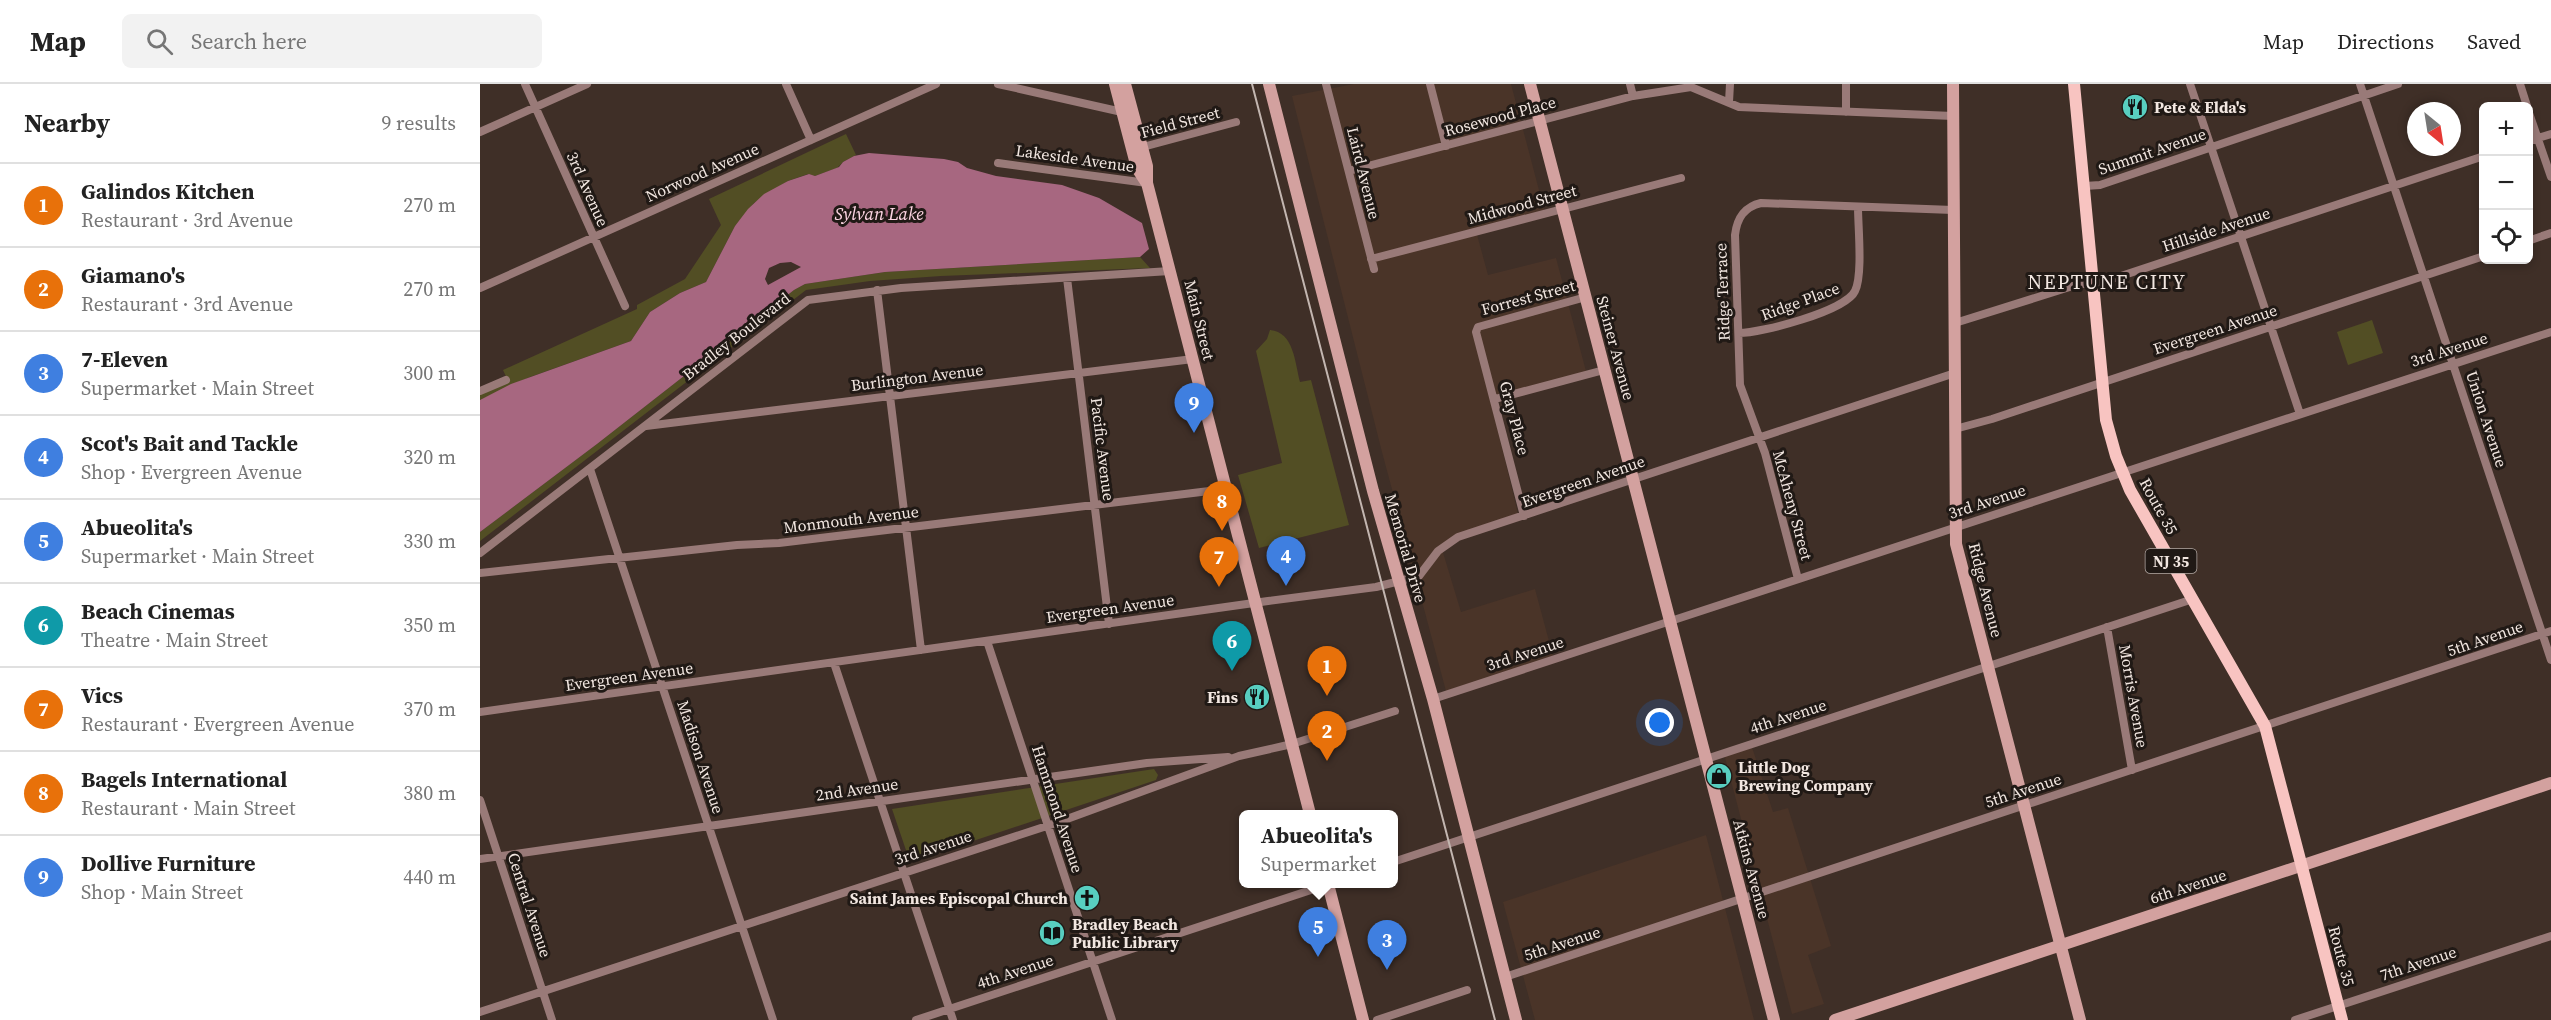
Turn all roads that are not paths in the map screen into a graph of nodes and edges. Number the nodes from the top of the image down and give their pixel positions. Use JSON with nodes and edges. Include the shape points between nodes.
{"nodes":[{"id":1,"x":525,"y":84,"type":"edge"},
{"id":2,"x":587,"y":84,"type":"edge"},
{"id":3,"x":786,"y":84,"type":"edge"},
{"id":4,"x":936,"y":84,"type":"edge"},
{"id":5,"x":998,"y":84,"type":"edge"},
{"id":6,"x":1115,"y":84,"type":"edge"},
{"id":7,"x":1125,"y":84,"type":"edge"},
{"id":8,"x":1269,"y":84,"type":"edge"},
{"id":9,"x":1326,"y":84,"type":"edge"},
{"id":10,"x":1430,"y":84,"type":"edge"},
{"id":11,"x":1530,"y":84,"type":"edge"},
{"id":12,"x":1630,"y":84,"type":"edge"},
{"id":13,"x":1730,"y":84,"type":"edge"},
{"id":14,"x":1846,"y":84,"type":"edge"},
{"id":15,"x":1953,"y":84,"type":"edge"},
{"id":16,"x":2074,"y":84,"type":"edge"},
{"id":17,"x":2190,"y":84,"type":"edge"},
{"id":18,"x":2360,"y":84,"type":"edge"},
{"id":19,"x":2398,"y":84,"type":"edge"},
{"id":20,"x":2520,"y":84,"type":"edge"},
{"id":21,"x":2364,"y":95,"type":"junction"},
{"id":22,"x":1634,"y":96,"type":"junction"},
{"id":23,"x":1729,"y":102,"type":"junction"},
{"id":24,"x":2526,"y":102,"type":"edge"},
{"id":25,"x":536,"y":107,"type":"junction"},
{"id":26,"x":1122,"y":112,"type":"junction"},
{"id":27,"x":1846,"y":112,"type":"junction"},
{"id":28,"x":1953,"y":116,"type":"junction"},
{"id":29,"x":1540,"y":121,"type":"junction"},
{"id":30,"x":1236,"y":122,"type":"dead end"},
{"id":31,"x":2533,"y":123,"type":"edge"},
{"id":32,"x":480,"y":132,"type":"edge"},
{"id":33,"x":2551,"y":134,"type":"edge"},
{"id":34,"x":2538,"y":138,"type":"junction"},
{"id":35,"x":811,"y":140,"type":"junction"},
{"id":36,"x":2533,"y":140,"type":"edge"},
{"id":37,"x":1446,"y":146,"type":"junction"},
{"id":38,"x":2211,"y":146,"type":"junction"},
{"id":39,"x":1137,"y":149,"type":"junction"},
{"id":40,"x":2479,"y":158,"type":"edge"},
{"id":41,"x":998,"y":163,"type":"dead end"},
{"id":42,"x":1349,"y":171,"type":"junction"},
{"id":43,"x":2551,"y":177,"type":"edge"},
{"id":44,"x":1681,"y":178,"type":"dead end"},
{"id":45,"x":1147,"y":183,"type":"junction"},
{"id":46,"x":2085,"y":186,"type":"junction"},
{"id":47,"x":2394,"y":186,"type":"junction"},
{"id":48,"x":1858,"y":207,"type":"junction"},
{"id":49,"x":1562,"y":209,"type":"junction"},
{"id":50,"x":1953,"y":210,"type":"junction"},
{"id":51,"x":2551,"y":233,"type":"edge"},
{"id":52,"x":2241,"y":236,"type":"junction"},
{"id":53,"x":593,"y":237,"type":"junction"},
{"id":54,"x":2533,"y":240,"type":"edge"},
{"id":55,"x":2479,"y":258,"type":"edge"},
{"id":56,"x":1371,"y":259,"type":"junction"},
{"id":57,"x":1374,"y":269,"type":"dead end"},
{"id":58,"x":1170,"y":271,"type":"junction"},
{"id":59,"x":2423,"y":276,"type":"junction"},
{"id":60,"x":1067,"y":278,"type":"junction"},
{"id":61,"x":2094,"y":282,"type":"junction"},
{"id":62,"x":480,"y":288,"type":"edge"},
{"id":63,"x":877,"y":290,"type":"junction"},
{"id":64,"x":1586,"y":297,"type":"junction"},
{"id":65,"x":625,"y":306,"type":"dead end"},
{"id":66,"x":1955,"y":323,"type":"junction"},
{"id":67,"x":2270,"y":326,"type":"junction"},
{"id":68,"x":1478,"y":327,"type":"joint"},
{"id":69,"x":2551,"y":332,"type":"edge"},
{"id":70,"x":1739,"y":333,"type":"junction"},
{"id":71,"x":1193,"y":359,"type":"junction"},
{"id":72,"x":2453,"y":364,"type":"junction"},
{"id":73,"x":1604,"y":370,"type":"junction"},
{"id":74,"x":1955,"y":373,"type":"junction"},
{"id":75,"x":1078,"y":374,"type":"junction"},
{"id":76,"x":506,"y":380,"type":"dead end"},
{"id":77,"x":2102,"y":382,"type":"junction"},
{"id":78,"x":480,"y":391,"type":"edge"},
{"id":79,"x":890,"y":395,"type":"junction"},
{"id":80,"x":1495,"y":399,"type":"junction"},
{"id":81,"x":2300,"y":414,"type":"junction"},
{"id":82,"x":646,"y":426,"type":"junction"},
{"id":83,"x":1955,"y":429,"type":"junction"},
{"id":84,"x":1759,"y":438,"type":"junction"},
{"id":85,"x":590,"y":469,"type":"junction"},
{"id":86,"x":2123,"y":472,"type":"junction"},
{"id":87,"x":1633,"y":480,"type":"junction"},
{"id":88,"x":1226,"y":489,"type":"junction"},
{"id":89,"x":1094,"y":504,"type":"junction"},
{"id":90,"x":1524,"y":516,"type":"junction"},
{"id":91,"x":906,"y":527,"type":"junction"},
{"id":92,"x":1955,"y":527,"type":"junction"},
{"id":93,"x":480,"y":553,"type":"edge"},
{"id":94,"x":620,"y":559,"type":"junction"},
{"id":95,"x":480,"y":573,"type":"edge"},
{"id":96,"x":1798,"y":579,"type":"junction"},
{"id":97,"x":1399,"y":582,"type":"junction"},
{"id":98,"x":2193,"y":599,"type":"junction"},
{"id":99,"x":1256,"y":603,"type":"junction"},
{"id":100,"x":1670,"y":621,"type":"junction"},
{"id":101,"x":1109,"y":624,"type":"junction"},
{"id":102,"x":2107,"y":627,"type":"junction"},
{"id":103,"x":2547,"y":633,"type":"edge"},
{"id":104,"x":987,"y":641,"type":"junction"},
{"id":105,"x":921,"y":651,"type":"junction"},
{"id":106,"x":2551,"y":660,"type":"edge"},
{"id":107,"x":834,"y":663,"type":"junction"},
{"id":108,"x":1988,"y":666,"type":"junction"},
{"id":109,"x":662,"y":686,"type":"junction"},
{"id":110,"x":1433,"y":699,"type":"junction"},
{"id":111,"x":1395,"y":711,"type":"dead end"},
{"id":112,"x":480,"y":712,"type":"edge"},
{"id":113,"x":2265,"y":726,"type":"junction"},
{"id":114,"x":1292,"y":744,"type":"junction"},
{"id":115,"x":1239,"y":756,"type":"junction"},
{"id":116,"x":1706,"y":759,"type":"junction"},
{"id":117,"x":2132,"y":770,"type":"junction"},
{"id":118,"x":1032,"y":779,"type":"junction"},
{"id":119,"x":2551,"y":783,"type":"edge"},
{"id":120,"x":480,"y":800,"type":"edge"},
{"id":121,"x":880,"y":801,"type":"junction"},
{"id":122,"x":2024,"y":806,"type":"junction"},
{"id":123,"x":1309,"y":810,"type":"edge"},
{"id":124,"x":708,"y":825,"type":"junction"},
{"id":125,"x":1048,"y":825,"type":"junction"},
{"id":126,"x":1468,"y":837,"type":"junction"},
{"id":127,"x":498,"y":855,"type":"junction"},
{"id":128,"x":480,"y":859,"type":"edge"},
{"id":129,"x":1398,"y":860,"type":"edge"},
{"id":130,"x":2302,"y":866,"type":"junction"},
{"id":131,"x":904,"y":873,"type":"junction"},
{"id":132,"x":1316,"y":888,"type":"edge"},
{"id":133,"x":1329,"y":888,"type":"edge"},
{"id":134,"x":1743,"y":899,"type":"junction"},
{"id":135,"x":741,"y":926,"type":"junction"},
{"id":136,"x":2551,"y":936,"type":"edge"},
{"id":137,"x":2060,"y":945,"type":"junction"},
{"id":138,"x":1093,"y":962,"type":"junction"},
{"id":139,"x":1505,"y":977,"type":"junction"},
{"id":140,"x":1467,"y":990,"type":"dead end"},
{"id":141,"x":543,"y":991,"type":"junction"},
{"id":142,"x":2338,"y":1006,"type":"junction"},
{"id":143,"x":949,"y":1009,"type":"junction"},
{"id":144,"x":480,"y":1012,"type":"edge"},
{"id":145,"x":552,"y":1020,"type":"edge"},
{"id":146,"x":772,"y":1020,"type":"edge"},
{"id":147,"x":916,"y":1020,"type":"edge"},
{"id":148,"x":953,"y":1020,"type":"edge"},
{"id":149,"x":1112,"y":1020,"type":"edge"},
{"id":150,"x":1363,"y":1020,"type":"edge"},
{"id":151,"x":1377,"y":1020,"type":"edge"},
{"id":152,"x":1516,"y":1020,"type":"edge"},
{"id":153,"x":1774,"y":1020,"type":"edge"},
{"id":154,"x":1835,"y":1020,"type":"edge"},
{"id":155,"x":2080,"y":1020,"type":"edge"},
{"id":156,"x":2295,"y":1020,"type":"edge"},
{"id":157,"x":2342,"y":1020,"type":"edge"}],
"edges":[{"from":1,"to":25,"type":"street","name":"3rd Avenue"},
{"from":2,"to":25,"type":"street"},
{"from":3,"to":35,"type":"street"},
{"from":4,"to":35,"type":"street","name":"Norwood Avenue"},
{"from":5,"to":26,"type":"street"},
{"from":6,"to":26,"type":"street","name":"Main Street"},
{"from":7,"to":39,"type":"street","name":"Main Street"},
{"from":8,"to":97,"type":"street","name":"Memorial Drive"},
{"from":9,"to":42,"type":"street","name":"Laird Avenue"},
{"from":10,"to":37,"type":"street"},
{"from":11,"to":29,"type":"street","name":"Steiner Avenue"},
{"from":12,"to":22,"type":"street"},
{"from":13,"to":23,"type":"street"},
{"from":14,"to":27,"type":"street"},
{"from":15,"to":28,"type":"street","name":"Ridge Avenue"},
{"from":16,"to":46,"type":"main road","name":"Route 35","number":"NJ 35"},
{"from":17,"to":38,"type":"street"},
{"from":18,"to":21,"type":"street","name":"Union Avenue"},
{"from":19,"to":21,"type":"street","name":"Summit Avenue"},
{"from":20,"to":24,"type":"street"},
{"from":21,"to":38,"type":"street","name":"Summit Avenue"},
{"from":21,"to":47,"type":"street","name":"Union Avenue"},
{"from":22,"to":23,"type":"street","name":"Rosewood Place","via":[[1691,87]]},
{"from":22,"to":29,"type":"street","name":"Rosewood Place"},
{"from":23,"to":27,"type":"street","name":"Rosewood Place","via":[[1739,107]]},
{"from":25,"to":32,"type":"street"},
{"from":25,"to":53,"type":"street","name":"3rd Avenue"},
{"from":26,"to":39,"type":"street","name":"Main Street"},
{"from":27,"to":28,"type":"street","name":"Rosewood Place"},
{"from":28,"to":50,"type":"street","name":"Ridge Avenue"},
{"from":29,"to":37,"type":"street","name":"Rosewood Place"},
{"from":29,"to":49,"type":"street","name":"Steiner Avenue"},
{"from":30,"to":39,"type":"street","name":"Field Street"},
{"from":31,"to":34,"type":"street"},
{"from":33,"to":34,"type":"street"},
{"from":34,"to":36,"type":"street"},
{"from":34,"to":43,"type":"street"},
{"from":35,"to":53,"type":"street","name":"Norwood Avenue"},
{"from":37,"to":42,"type":"street","name":"Rosewood Place"},
{"from":38,"to":46,"type":"street","name":"Summit Avenue","via":[[2100,185]]},
{"from":38,"to":52,"type":"street"},
{"from":39,"to":45,"type":"street","name":"Main Street","via":[[1147,166]]},
{"from":40,"to":47,"type":"street","name":"Hillside Avenue"},
{"from":41,"to":45,"type":"street","name":"Lakeside Avenue"},
{"from":42,"to":56,"type":"street","name":"Laird Avenue"},
{"from":44,"to":49,"type":"street","name":"Midwood Street"},
{"from":45,"to":58,"type":"street","name":"Main Street"},
{"from":46,"to":61,"type":"main road","name":"Route 35","number":"NJ 35"},
{"from":47,"to":52,"type":"street","name":"Hillside Avenue"},
{"from":47,"to":59,"type":"street","name":"Union Avenue"},
{"from":48,"to":50,"type":"street","name":"Ridge Terrace"},
{"from":48,"to":70,"type":"street","name":"Ridge Place","via":[[1858,282],[1852,297],[1836,307],[1755,333]]},
{"from":48,"to":70,"type":"street","name":"Ridge Terrace","via":[[1761,203],[1743,212],[1735,234]]},
{"from":49,"to":56,"type":"street","name":"Midwood Street"},
{"from":49,"to":64,"type":"street","name":"Steiner Avenue"},
{"from":50,"to":66,"type":"street","name":"Ridge Avenue"},
{"from":51,"to":54,"type":"street"},
{"from":52,"to":61,"type":"street","name":"Hillside Avenue"},
{"from":52,"to":67,"type":"street"},
{"from":53,"to":62,"type":"street","name":"Norwood Avenue"},
{"from":53,"to":65,"type":"street","name":"3rd Avenue"},
{"from":55,"to":59,"type":"street","name":"Evergreen Avenue"},
{"from":56,"to":57,"type":"street","name":"Laird Avenue"},
{"from":58,"to":60,"type":"street","name":"Bradley Boulevard"},
{"from":58,"to":71,"type":"street","name":"Main Street"},
{"from":59,"to":67,"type":"street","name":"Evergreen Avenue"},
{"from":59,"to":72,"type":"street","name":"Union Avenue"},
{"from":60,"to":63,"type":"street","name":"Bradley Boulevard"},
{"from":60,"to":75,"type":"street","name":"Pacific Avenue"},
{"from":61,"to":66,"type":"street","name":"Hillside Avenue"},
{"from":61,"to":77,"type":"main road","name":"Route 35","number":"NJ 35"},
{"from":63,"to":79,"type":"street"},
{"from":63,"to":82,"type":"street","name":"Bradley Boulevard","via":[[808,300]]},
{"from":64,"to":68,"type":"street","name":"Forrest Street"},
{"from":64,"to":73,"type":"street","name":"Steiner Avenue"},
{"from":66,"to":74,"type":"street","name":"Ridge Avenue"},
{"from":67,"to":77,"type":"street","name":"Evergreen Avenue"},
{"from":67,"to":81,"type":"street"},
{"from":68,"to":80,"type":"street","name":"Gray Place","via":[[1476,332]]},
{"from":69,"to":72,"type":"street","name":"3rd Avenue"},
{"from":70,"to":84,"type":"street","name":"Ridge Terrace","via":[[1740,385]]},
{"from":71,"to":75,"type":"street","name":"Burlington Avenue"},
{"from":71,"to":88,"type":"street","name":"Main Street"},
{"from":72,"to":81,"type":"street","name":"3rd Avenue"},
{"from":72,"to":103,"type":"street","name":"Union Avenue"},
{"from":73,"to":80,"type":"street"},
{"from":73,"to":87,"type":"street","name":"Steiner Avenue"},
{"from":74,"to":83,"type":"street","name":"Ridge Avenue"},
{"from":74,"to":84,"type":"street","name":"Evergreen Avenue"},
{"from":75,"to":79,"type":"street","name":"Burlington Avenue"},
{"from":75,"to":89,"type":"street","name":"Pacific Avenue"},
{"from":76,"to":78,"type":"street"},
{"from":77,"to":83,"type":"street","name":"Evergreen Avenue"},
{"from":77,"to":86,"type":"main road","name":"Route 35","number":"NJ 35","via":[[2106,420]]},
{"from":79,"to":82,"type":"street","name":"Burlington Avenue"},
{"from":79,"to":91,"type":"street"},
{"from":80,"to":90,"type":"street","name":"Gray Place"},
{"from":81,"to":86,"type":"street","name":"3rd Avenue"},
{"from":82,"to":85,"type":"street","name":"Bradley Boulevard"},
{"from":83,"to":92,"type":"street","name":"Ridge Avenue"},
{"from":84,"to":87,"type":"street","name":"Evergreen Avenue"},
{"from":84,"to":96,"type":"street","name":"McAheny Street"},
{"from":85,"to":93,"type":"street","name":"Bradley Boulevard"},
{"from":85,"to":94,"type":"street","name":"Madison Avenue"},
{"from":86,"to":92,"type":"street","name":"3rd Avenue"},
{"from":86,"to":98,"type":"main road","name":"Route 35","number":"NJ 35"},
{"from":87,"to":90,"type":"street","name":"Evergreen Avenue"},
{"from":87,"to":100,"type":"street","name":"Steiner Avenue"},
{"from":88,"to":89,"type":"street","name":"Monmouth Avenue"},
{"from":88,"to":99,"type":"street","name":"Main Street"},
{"from":89,"to":91,"type":"street","name":"Monmouth Avenue"},
{"from":89,"to":101,"type":"street","name":"Pacific Avenue"},
{"from":90,"to":97,"type":"street","name":"Evergreen Avenue","via":[[1449,542],[1419,576]]},
{"from":91,"to":94,"type":"street","name":"Monmouth Avenue"},
{"from":91,"to":105,"type":"street"},
{"from":92,"to":96,"type":"street","name":"3rd Avenue"},
{"from":92,"to":108,"type":"street","name":"Ridge Avenue"},
{"from":94,"to":95,"type":"street","name":"Monmouth Avenue"},
{"from":94,"to":109,"type":"street","name":"Madison Avenue"},
{"from":96,"to":100,"type":"street","name":"3rd Avenue"},
{"from":97,"to":99,"type":"street","name":"Evergreen Avenue"},
{"from":97,"to":110,"type":"street","name":"Memorial Drive"},
{"from":98,"to":102,"type":"street","name":"4th Avenue"},
{"from":98,"to":113,"type":"main road","name":"Route 35","number":"NJ 35"},
{"from":99,"to":101,"type":"street","name":"Evergreen Avenue"},
{"from":99,"to":114,"type":"street","name":"Main Street"},
{"from":100,"to":110,"type":"street","name":"3rd Avenue"},
{"from":100,"to":116,"type":"street","name":"Atkins Avenue"},
{"from":101,"to":104,"type":"street","name":"Evergreen Avenue"},
{"from":102,"to":108,"type":"street","name":"4th Avenue"},
{"from":102,"to":117,"type":"street","name":"Morris Avenue"},
{"from":103,"to":106,"type":"street","name":"Union Avenue"},
{"from":103,"to":113,"type":"street","name":"5th Avenue"},
{"from":104,"to":105,"type":"street","name":"Evergreen Avenue"},
{"from":104,"to":118,"type":"street","name":"Hammond Avenue"},
{"from":105,"to":107,"type":"street","name":"Evergreen Avenue"},
{"from":107,"to":109,"type":"street","name":"Evergreen Avenue"},
{"from":107,"to":121,"type":"street"},
{"from":108,"to":116,"type":"street","name":"4th Avenue"},
{"from":108,"to":122,"type":"street","name":"Ridge Avenue"},
{"from":109,"to":112,"type":"street","name":"Evergreen Avenue"},
{"from":109,"to":124,"type":"street","name":"Madison Avenue"},
{"from":110,"to":126,"type":"street","name":"Memorial Drive"},
{"from":111,"to":114,"type":"street","name":"3rd Avenue"},
{"from":113,"to":117,"type":"street","name":"5th Avenue"},
{"from":113,"to":130,"type":"main road","name":"Route 35","number":"NJ 35"},
{"from":114,"to":115,"type":"street","name":"3rd Avenue"},
{"from":114,"to":123,"type":"street","name":"Main Street"},
{"from":115,"to":118,"type":"street","name":"2nd Avenue","via":[[1147,763]]},
{"from":115,"to":125,"type":"street","name":"3rd Avenue"},
{"from":116,"to":126,"type":"street","name":"4th Avenue"},
{"from":116,"to":134,"type":"street","name":"Atkins Avenue"},
{"from":117,"to":122,"type":"street","name":"5th Avenue"},
{"from":118,"to":121,"type":"street","name":"2nd Avenue"},
{"from":118,"to":125,"type":"street","name":"Hammond Avenue"},
{"from":119,"to":130,"type":"street","name":"6th Avenue"},
{"from":120,"to":127,"type":"street","name":"Central Avenue"},
{"from":121,"to":124,"type":"street","name":"2nd Avenue"},
{"from":121,"to":131,"type":"street"},
{"from":122,"to":134,"type":"street","name":"5th Avenue"},
{"from":122,"to":137,"type":"street","name":"Ridge Avenue"},
{"from":124,"to":127,"type":"street","name":"2nd Avenue"},
{"from":124,"to":135,"type":"street","name":"Madison Avenue"},
{"from":125,"to":131,"type":"street","name":"3rd Avenue"},
{"from":125,"to":138,"type":"street","name":"Hammond Avenue"},
{"from":126,"to":129,"type":"street","name":"4th Avenue"},
{"from":126,"to":139,"type":"street","name":"Memorial Drive"},
{"from":127,"to":128,"type":"street","name":"2nd Avenue"},
{"from":127,"to":141,"type":"street","name":"Central Avenue"},
{"from":130,"to":137,"type":"street","name":"6th Avenue"},
{"from":130,"to":142,"type":"main road","name":"Route 35","number":"NJ 35"},
{"from":131,"to":135,"type":"street","name":"3rd Avenue"},
{"from":131,"to":143,"type":"street"},
{"from":132,"to":138,"type":"street","name":"4th Avenue"},
{"from":133,"to":150,"type":"street"},
{"from":134,"to":139,"type":"street","name":"5th Avenue"},
{"from":134,"to":153,"type":"street","name":"Atkins Avenue"},
{"from":135,"to":141,"type":"street","name":"3rd Avenue"},
{"from":135,"to":146,"type":"street","name":"Madison Avenue"},
{"from":136,"to":142,"type":"street","name":"7th Avenue"},
{"from":137,"to":154,"type":"street","name":"6th Avenue"},
{"from":137,"to":155,"type":"street","name":"Ridge Avenue"},
{"from":138,"to":143,"type":"street","name":"4th Avenue"},
{"from":138,"to":149,"type":"street","name":"Hammond Avenue"},
{"from":139,"to":152,"type":"street","name":"Memorial Drive"},
{"from":140,"to":151,"type":"street"},
{"from":141,"to":144,"type":"street","name":"3rd Avenue"},
{"from":141,"to":145,"type":"street","name":"Central Avenue"},
{"from":142,"to":156,"type":"street","name":"7th Avenue"},
{"from":142,"to":157,"type":"main road","name":"Route 35","number":"NJ 35"},
{"from":143,"to":147,"type":"street","name":"4th Avenue"},
{"from":143,"to":148,"type":"street"}]}
